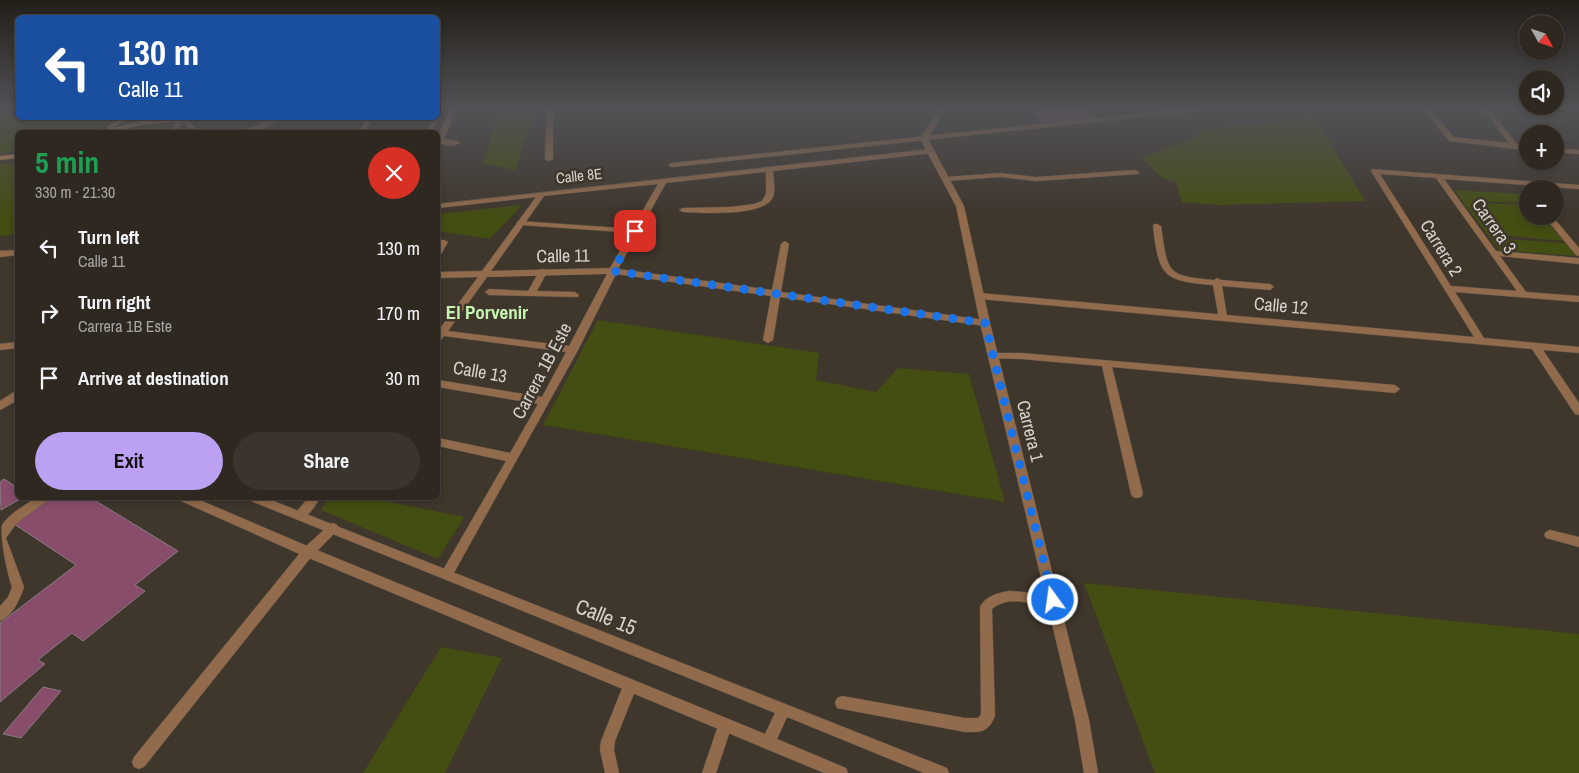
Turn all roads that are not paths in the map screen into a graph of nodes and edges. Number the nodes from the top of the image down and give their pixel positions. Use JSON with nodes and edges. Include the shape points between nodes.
{"nodes":[{"id":1,"x":549,"y":145,"type":"edge"},
{"id":2,"x":865,"y":145,"type":"edge"},
{"id":3,"x":928,"y":145,"type":"edge"},
{"id":4,"x":1506,"y":145,"type":"edge"},
{"id":5,"x":1516,"y":146,"type":"joint"},
{"id":6,"x":1519,"y":146,"type":"edge"},
{"id":7,"x":931,"y":151,"type":"junction"},
{"id":8,"x":1564,"y":151,"type":"edge"},
{"id":9,"x":1579,"y":152,"type":"edge"},
{"id":10,"x":15,"y":156,"type":"edge"},
{"id":11,"x":0,"y":158,"type":"edge"},
{"id":12,"x":549,"y":158,"type":"dead end"},
{"id":13,"x":672,"y":165,"type":"dead end"},
{"id":14,"x":769,"y":169,"type":"junction"},
{"id":15,"x":1135,"y":172,"type":"dead end"},
{"id":16,"x":1438,"y":176,"type":"junction"},
{"id":17,"x":946,"y":178,"type":"junction"},
{"id":18,"x":663,"y":181,"type":"junction"},
{"id":19,"x":1519,"y":182,"type":"edge"},
{"id":20,"x":1564,"y":186,"type":"edge"},
{"id":21,"x":1579,"y":187,"type":"edge"},
{"id":22,"x":542,"y":194,"type":"junction"},
{"id":23,"x":440,"y":206,"type":"edge"},
{"id":24,"x":683,"y":210,"type":"dead end"},
{"id":25,"x":522,"y":222,"type":"junction"},
{"id":26,"x":1556,"y":225,"type":"edge"},
{"id":27,"x":1157,"y":226,"type":"dead end"},
{"id":28,"x":635,"y":231,"type":"junction"},
{"id":29,"x":444,"y":242,"type":"dead end"},
{"id":30,"x":785,"y":244,"type":"dead end"},
{"id":31,"x":440,"y":249,"type":"edge"},
{"id":32,"x":15,"y":252,"type":"edge"},
{"id":33,"x":1494,"y":253,"type":"junction"},
{"id":34,"x":1579,"y":253,"type":"edge"},
{"id":35,"x":0,"y":254,"type":"edge"},
{"id":36,"x":1579,"y":261,"type":"edge"},
{"id":37,"x":613,"y":271,"type":"junction"},
{"id":38,"x":544,"y":272,"type":"junction"},
{"id":39,"x":484,"y":274,"type":"junction"},
{"id":40,"x":440,"y":275,"type":"edge"},
{"id":41,"x":1217,"y":282,"type":"junction"},
{"id":42,"x":1270,"y":287,"type":"dead end"},
{"id":43,"x":1448,"y":289,"type":"junction"},
{"id":44,"x":489,"y":292,"type":"dead end"},
{"id":45,"x":532,"y":293,"type":"junction"},
{"id":46,"x":1523,"y":294,"type":"junction"},
{"id":47,"x":575,"y":295,"type":"dead end"},
{"id":48,"x":776,"y":295,"type":"junction"},
{"id":49,"x":980,"y":296,"type":"junction"},
{"id":50,"x":1579,"y":299,"type":"edge"},
{"id":51,"x":1222,"y":317,"type":"junction"},
{"id":52,"x":985,"y":323,"type":"junction"},
{"id":53,"x":440,"y":334,"type":"edge"},
{"id":54,"x":440,"y":335,"type":"edge"},
{"id":55,"x":768,"y":340,"type":"dead end"},
{"id":56,"x":1481,"y":341,"type":"junction"},
{"id":57,"x":15,"y":345,"type":"edge"},
{"id":58,"x":1535,"y":346,"type":"junction"},
{"id":59,"x":0,"y":347,"type":"edge"},
{"id":60,"x":573,"y":350,"type":"junction"},
{"id":61,"x":1579,"y":350,"type":"edge"},
{"id":62,"x":993,"y":356,"type":"junction"},
{"id":63,"x":1106,"y":363,"type":"junction"},
{"id":64,"x":440,"y":383,"type":"edge"},
{"id":65,"x":1395,"y":389,"type":"dead end"},
{"id":66,"x":15,"y":397,"type":"edge"},
{"id":67,"x":545,"y":401,"type":"junction"},
{"id":68,"x":0,"y":406,"type":"edge"},
{"id":69,"x":1579,"y":411,"type":"edge"},
{"id":70,"x":440,"y":442,"type":"edge"},
{"id":71,"x":513,"y":458,"type":"junction"},
{"id":72,"x":1137,"y":494,"type":"dead end"},
{"id":73,"x":40,"y":500,"type":"edge"},
{"id":74,"x":190,"y":500,"type":"edge"},
{"id":75,"x":260,"y":500,"type":"edge"},
{"id":76,"x":312,"y":500,"type":"edge"},
{"id":77,"x":300,"y":515,"type":"junction"},
{"id":78,"x":333,"y":528,"type":"junction"},
{"id":79,"x":1550,"y":535,"type":"dead end"},
{"id":80,"x":0,"y":537,"type":"edge"},
{"id":81,"x":1579,"y":542,"type":"edge"},
{"id":82,"x":308,"y":552,"type":"junction"},
{"id":83,"x":447,"y":574,"type":"junction"},
{"id":84,"x":1053,"y":600,"type":"junction"},
{"id":85,"x":0,"y":615,"type":"edge"},
{"id":86,"x":630,"y":686,"type":"junction"},
{"id":87,"x":842,"y":704,"type":"dead end"},
{"id":88,"x":783,"y":710,"type":"junction"},
{"id":89,"x":725,"y":725,"type":"junction"},
{"id":90,"x":768,"y":743,"type":"junction"},
{"id":91,"x":139,"y":762,"type":"dead end"},
{"id":92,"x":612,"y":773,"type":"edge"},
{"id":93,"x":709,"y":773,"type":"edge"},
{"id":94,"x":840,"y":773,"type":"edge"},
{"id":95,"x":942,"y":773,"type":"edge"},
{"id":96,"x":1091,"y":773,"type":"edge"}],
"edges":[{"from":1,"to":12,"type":"street"},
{"from":2,"to":13,"type":"street"},
{"from":3,"to":7,"type":"street","name":"Carrera 1"},
{"from":4,"to":5,"type":"street"},
{"from":5,"to":6,"type":"street"},
{"from":7,"to":14,"type":"street","name":"Calle 8E"},
{"from":7,"to":17,"type":"street","name":"Carrera 1"},
{"from":8,"to":9,"type":"street"},
{"from":10,"to":11,"type":"main road"},
{"from":14,"to":18,"type":"street","name":"Calle 8E"},
{"from":14,"to":24,"type":"street","via":[[769,198],[763,204],[752,208]]},
{"from":15,"to":17,"type":"street","via":[[1036,179],[1000,175]]},
{"from":16,"to":19,"type":"street"},
{"from":16,"to":33,"type":"street","name":"Carrera 3"},
{"from":16,"to":43,"type":"street","name":"Carrera 2","via":[[1375,171]]},
{"from":17,"to":49,"type":"street","name":"Carrera 1","via":[[960,206]]},
{"from":18,"to":22,"type":"street","name":"Calle 8E"},
{"from":18,"to":28,"type":"street","name":"Carrera 1B Este"},
{"from":20,"to":21,"type":"street"},
{"from":22,"to":23,"type":"street","name":"Calle 8E"},
{"from":22,"to":25,"type":"street"},
{"from":25,"to":28,"type":"street"},
{"from":25,"to":39,"type":"street"},
{"from":26,"to":34,"type":"street"},
{"from":27,"to":41,"type":"street","via":[[1161,258],[1170,274],[1186,280]]},
{"from":28,"to":37,"type":"street","name":"Carrera 1B Este"},
{"from":29,"to":31,"type":"street"},
{"from":30,"to":48,"type":"street"},
{"from":32,"to":35,"type":"street"},
{"from":33,"to":36,"type":"street"},
{"from":33,"to":46,"type":"street","name":"Carrera 3"},
{"from":37,"to":38,"type":"street","name":"Calle 11"},
{"from":37,"to":48,"type":"street","name":"Calle 11"},
{"from":37,"to":60,"type":"street","name":"Carrera 1B Este"},
{"from":38,"to":39,"type":"street","name":"Calle 11"},
{"from":38,"to":45,"type":"street"},
{"from":39,"to":40,"type":"street","name":"Calle 11"},
{"from":39,"to":53,"type":"street"},
{"from":41,"to":42,"type":"street"},
{"from":41,"to":51,"type":"street"},
{"from":43,"to":46,"type":"street"},
{"from":43,"to":56,"type":"street","name":"Carrera 2"},
{"from":44,"to":45,"type":"street"},
{"from":45,"to":47,"type":"street"},
{"from":46,"to":50,"type":"street"},
{"from":48,"to":52,"type":"street","name":"Calle 11"},
{"from":48,"to":55,"type":"street"},
{"from":49,"to":51,"type":"street","name":"Calle 12"},
{"from":49,"to":52,"type":"street","name":"Carrera 1"},
{"from":51,"to":56,"type":"street","name":"Calle 12"},
{"from":52,"to":62,"type":"street","name":"Carrera 1"},
{"from":54,"to":60,"type":"street"},
{"from":56,"to":58,"type":"street","name":"Calle 12"},
{"from":57,"to":59,"type":"street"},
{"from":58,"to":61,"type":"street","name":"Calle 12"},
{"from":58,"to":69,"type":"street"},
{"from":60,"to":67,"type":"street","name":"Carrera 1B Este"},
{"from":62,"to":63,"type":"street"},
{"from":62,"to":84,"type":"street","name":"Carrera 1"},
{"from":63,"to":65,"type":"street"},
{"from":63,"to":72,"type":"street"},
{"from":64,"to":67,"type":"street","name":"Calle 13"},
{"from":66,"to":68,"type":"street"},
{"from":67,"to":71,"type":"street","name":"Carrera 1B Este"},
{"from":70,"to":71,"type":"street"},
{"from":71,"to":83,"type":"street","name":"Carrera 1B Este"},
{"from":73,"to":80,"type":"street","via":[[12,520]]},
{"from":74,"to":82,"type":"street"},
{"from":75,"to":77,"type":"street","name":"Calle 15"},
{"from":76,"to":77,"type":"street"},
{"from":77,"to":78,"type":"street","name":"Calle 15"},
{"from":78,"to":82,"type":"street"},
{"from":78,"to":83,"type":"street","name":"Calle 15"},
{"from":79,"to":81,"type":"street"},
{"from":80,"to":85,"type":"street","via":[[18,587],[13,600]]},
{"from":82,"to":86,"type":"street"},
{"from":82,"to":91,"type":"street"},
{"from":83,"to":88,"type":"street","name":"Calle 15"},
{"from":84,"to":87,"type":"street","via":[[1003,596],[986,607],[988,716],[981,725]]},
{"from":84,"to":96,"type":"street","name":"Carrera 1","via":[[1082,720]]},
{"from":86,"to":89,"type":"street"},
{"from":86,"to":92,"type":"street","via":[[608,741]]},
{"from":88,"to":90,"type":"street"},
{"from":88,"to":95,"type":"street","name":"Calle 15"},
{"from":89,"to":90,"type":"street"},
{"from":89,"to":93,"type":"street"},
{"from":90,"to":94,"type":"street"}]}
